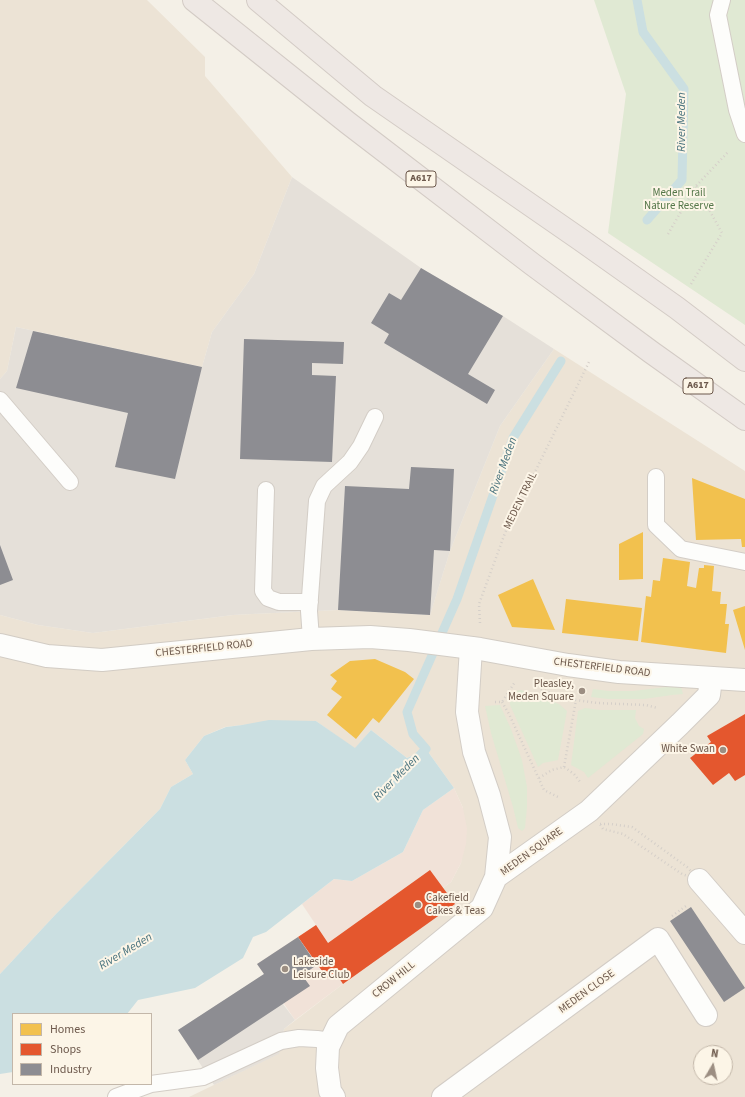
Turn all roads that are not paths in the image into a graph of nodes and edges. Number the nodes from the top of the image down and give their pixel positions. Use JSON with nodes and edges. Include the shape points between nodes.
{"nodes":[{"id":1,"x":194,"y":0,"type":"edge"},
{"id":2,"x":258,"y":0,"type":"edge"},
{"id":3,"x":722,"y":0,"type":"edge"},
{"id":4,"x":745,"y":134,"type":"edge"},
{"id":5,"x":745,"y":360,"type":"edge"},
{"id":6,"x":0,"y":400,"type":"edge"},
{"id":7,"x":375,"y":417,"type":"dead end"},
{"id":8,"x":745,"y":419,"type":"edge"},
{"id":9,"x":656,"y":477,"type":"dead end"},
{"id":10,"x":70,"y":482,"type":"dead end"},
{"id":11,"x":266,"y":490,"type":"dead end"},
{"id":12,"x":745,"y":562,"type":"edge"},
{"id":13,"x":310,"y":602,"type":"junction"},
{"id":14,"x":311,"y":639,"type":"junction"},
{"id":15,"x":0,"y":645,"type":"edge"},
{"id":16,"x":470,"y":648,"type":"junction"},
{"id":17,"x":711,"y":678,"type":"junction"},
{"id":18,"x":745,"y":680,"type":"edge"},
{"id":19,"x":496,"y":877,"type":"junction"},
{"id":20,"x":699,"y":880,"type":"road end"},
{"id":21,"x":745,"y":933,"type":"edge"},
{"id":22,"x":706,"y":1015,"type":"dead end"},
{"id":23,"x":331,"y":1041,"type":"junction"},
{"id":24,"x":152,"y":1084,"type":"edge"},
{"id":25,"x":148,"y":1085,"type":"edge"},
{"id":26,"x":116,"y":1097,"type":"edge"},
{"id":27,"x":334,"y":1097,"type":"edge"},
{"id":28,"x":443,"y":1097,"type":"edge"}],
"edges":[{"from":1,"to":8,"type":"highway","number":"A617","via":[[348,123],[532,264]]},
{"from":2,"to":5,"type":"highway","via":[[373,96],[594,249]]},
{"from":3,"to":4,"type":"lane","via":[[718,15],[737,110]]},
{"from":6,"to":10,"type":"lane"},
{"from":7,"to":13,"type":"lane","via":[[350,462],[324,486],[317,501]]},
{"from":9,"to":12,"type":"lane","via":[[656,525],[681,549]]},
{"from":11,"to":13,"type":"lane","via":[[263,591],[268,598],[279,602]]},
{"from":13,"to":14,"type":"lane"},
{"from":14,"to":15,"type":"street","name":"CHESTERFIELD ROAD","via":[[102,660],[47,656]]},
{"from":14,"to":16,"type":"street","name":"CHESTERFIELD ROAD","via":[[370,637]]},
{"from":16,"to":17,"type":"street","name":"CHESTERFIELD ROAD","via":[[619,672]]},
{"from":16,"to":19,"type":"street","name":"MEDEN SQUARE","via":[[467,712],[474,752],[500,837]]},
{"from":17,"to":18,"type":"street","name":"CHESTERFIELD ROAD"},
{"from":17,"to":19,"type":"street","name":"MEDEN SQUARE","via":[[708,695],[589,811]]},
{"from":19,"to":23,"type":"street","name":"CROW HILL","via":[[482,908],[338,1026]]},
{"from":20,"to":21,"type":"street"},
{"from":22,"to":28,"type":"street","name":"MEDEN CLOSE","via":[[658,939]]},
{"from":23,"to":24,"type":"lane","via":[[299,1038],[281,1041],[202,1077]]},
{"from":23,"to":27,"type":"street","name":"CROW HILL","via":[[328,1047],[327,1068],[330,1091]]},
{"from":25,"to":26,"type":"lane"}]}
